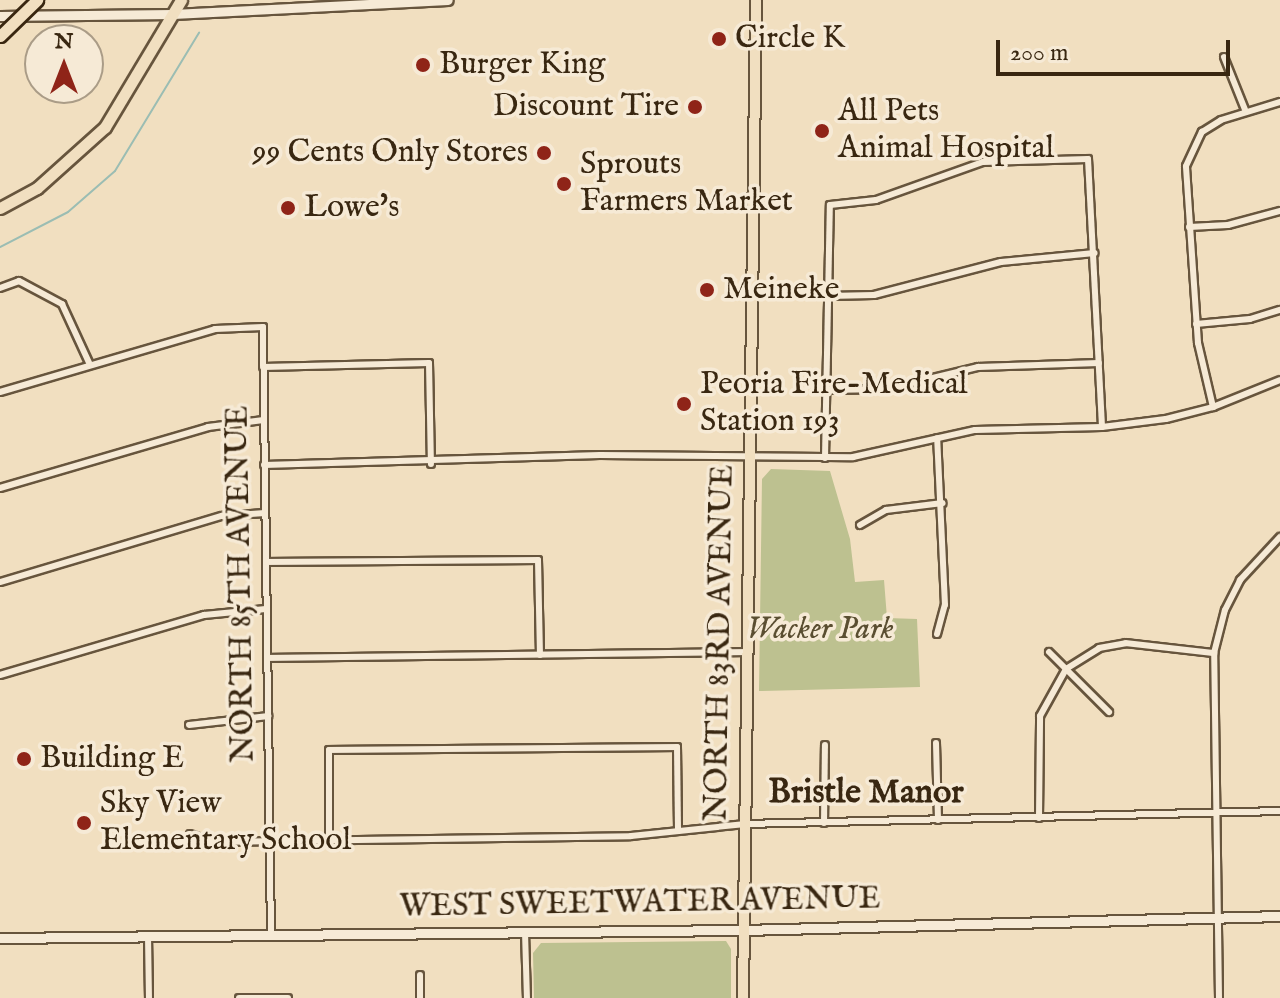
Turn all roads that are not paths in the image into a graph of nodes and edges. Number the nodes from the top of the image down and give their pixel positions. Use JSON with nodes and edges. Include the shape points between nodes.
{"nodes":[{"id":1,"x":37,"y":0,"type":"edge"},
{"id":2,"x":181,"y":0,"type":"edge"},
{"id":3,"x":448,"y":0,"type":"edge"},
{"id":4,"x":756,"y":0,"type":"edge"},
{"id":5,"x":173,"y":14,"type":"junction"},
{"id":6,"x":0,"y":16,"type":"edge"},
{"id":7,"x":0,"y":36,"type":"edge"},
{"id":8,"x":1224,"y":57,"type":"dead end"},
{"id":9,"x":1280,"y":102,"type":"edge"},
{"id":10,"x":1246,"y":112,"type":"junction"},
{"id":11,"x":0,"y":208,"type":"edge"},
{"id":12,"x":1280,"y":211,"type":"edge"},
{"id":13,"x":1189,"y":227,"type":"junction"},
{"id":14,"x":1095,"y":253,"type":"junction"},
{"id":15,"x":0,"y":288,"type":"edge"},
{"id":16,"x":828,"y":296,"type":"junction"},
{"id":17,"x":1280,"y":310,"type":"edge"},
{"id":18,"x":1196,"y":324,"type":"junction"},
{"id":19,"x":1099,"y":363,"type":"junction"},
{"id":20,"x":90,"y":365,"type":"junction"},
{"id":21,"x":263,"y":367,"type":"junction"},
{"id":22,"x":1280,"y":380,"type":"edge"},
{"id":23,"x":826,"y":390,"type":"junction"},
{"id":24,"x":0,"y":392,"type":"edge"},
{"id":25,"x":1213,"y":407,"type":"junction"},
{"id":26,"x":264,"y":420,"type":"junction"},
{"id":27,"x":1102,"y":427,"type":"junction"},
{"id":28,"x":937,"y":438,"type":"junction"},
{"id":29,"x":750,"y":458,"type":"junction"},
{"id":30,"x":825,"y":458,"type":"junction"},
{"id":31,"x":431,"y":464,"type":"junction"},
{"id":32,"x":264,"y":465,"type":"junction"},
{"id":33,"x":0,"y":488,"type":"edge"},
{"id":34,"x":943,"y":503,"type":"junction"},
{"id":35,"x":265,"y":513,"type":"junction"},
{"id":36,"x":860,"y":525,"type":"dead end"},
{"id":37,"x":1280,"y":537,"type":"edge"},
{"id":38,"x":266,"y":562,"type":"junction"},
{"id":39,"x":0,"y":582,"type":"edge"},
{"id":40,"x":266,"y":609,"type":"junction"},
{"id":41,"x":937,"y":634,"type":"dead end"},
{"id":42,"x":747,"y":652,"type":"junction"},
{"id":43,"x":1049,"y":652,"type":"dead end"},
{"id":44,"x":1214,"y":653,"type":"junction"},
{"id":45,"x":540,"y":655,"type":"junction"},
{"id":46,"x":267,"y":658,"type":"junction"},
{"id":47,"x":1066,"y":669,"type":"junction"},
{"id":48,"x":0,"y":675,"type":"edge"},
{"id":49,"x":1109,"y":712,"type":"dead end"},
{"id":50,"x":268,"y":716,"type":"junction"},
{"id":51,"x":189,"y":725,"type":"dead end"},
{"id":52,"x":936,"y":743,"type":"dead end"},
{"id":53,"x":825,"y":745,"type":"dead end"},
{"id":54,"x":1280,"y":811,"type":"edge"},
{"id":55,"x":1215,"y":812,"type":"junction"},
{"id":56,"x":1039,"y":818,"type":"junction"},
{"id":57,"x":938,"y":820,"type":"junction"},
{"id":58,"x":824,"y":823,"type":"junction"},
{"id":59,"x":745,"y":824,"type":"junction"},
{"id":60,"x":678,"y":831,"type":"junction"},
{"id":61,"x":190,"y":834,"type":"dead end"},
{"id":62,"x":270,"y":841,"type":"junction"},
{"id":63,"x":329,"y":841,"type":"junction"},
{"id":64,"x":1280,"y":916,"type":"edge"},
{"id":65,"x":1217,"y":918,"type":"junction"},
{"id":66,"x":743,"y":930,"type":"junction"},
{"id":67,"x":525,"y":932,"type":"junction"},
{"id":68,"x":148,"y":936,"type":"junction"},
{"id":69,"x":271,"y":936,"type":"junction"},
{"id":70,"x":0,"y":938,"type":"edge"},
{"id":71,"x":420,"y":975,"type":"dead end"},
{"id":72,"x":149,"y":998,"type":"edge"},
{"id":73,"x":239,"y":998,"type":"edge"},
{"id":74,"x":288,"y":998,"type":"edge"},
{"id":75,"x":420,"y":998,"type":"edge"},
{"id":76,"x":527,"y":998,"type":"edge"},
{"id":77,"x":743,"y":998,"type":"edge"},
{"id":78,"x":1219,"y":998,"type":"edge"}],
"edges":[{"from":1,"to":7,"type":"highway","bridge":true},
{"from":2,"to":5,"type":"highway"},
{"from":3,"to":5,"type":"street"},
{"from":4,"to":29,"type":"main road","name":"NORTH 83RD AVENUE"},
{"from":5,"to":6,"type":"street"},
{"from":5,"to":11,"type":"highway","via":[[105,127],[37,188]]},
{"from":8,"to":10,"type":"street"},
{"from":9,"to":10,"type":"street"},
{"from":10,"to":13,"type":"street","via":[[1202,132],[1186,166]]},
{"from":12,"to":13,"type":"street","via":[[1228,225]]},
{"from":13,"to":18,"type":"street"},
{"from":14,"to":16,"type":"street","via":[[1012,260],[874,295]]},
{"from":14,"to":16,"type":"street","via":[[1088,159],[983,162],[876,200],[830,205]]},
{"from":14,"to":19,"type":"street"},
{"from":15,"to":20,"type":"street","via":[[19,281],[62,304]]},
{"from":16,"to":23,"type":"street"},
{"from":17,"to":18,"type":"street"},
{"from":18,"to":25,"type":"street"},
{"from":19,"to":23,"type":"street","via":[[978,367],[887,389]]},
{"from":19,"to":27,"type":"street"},
{"from":20,"to":21,"type":"street","name":"NORTH 85TH AVENUE","via":[[215,329],[263,327]]},
{"from":20,"to":24,"type":"street"},
{"from":21,"to":26,"type":"street","name":"NORTH 85TH AVENUE"},
{"from":21,"to":31,"type":"street","via":[[429,363]]},
{"from":22,"to":25,"type":"street"},
{"from":23,"to":30,"type":"street"},
{"from":25,"to":27,"type":"street"},
{"from":26,"to":32,"type":"street","name":"NORTH 85TH AVENUE"},
{"from":26,"to":33,"type":"street","via":[[208,427]]},
{"from":27,"to":28,"type":"street","via":[[988,429]]},
{"from":28,"to":30,"type":"street","via":[[872,454]]},
{"from":28,"to":34,"type":"street"},
{"from":29,"to":30,"type":"street"},
{"from":29,"to":31,"type":"street","via":[[600,455]]},
{"from":29,"to":42,"type":"main road","name":"NORTH 83RD AVENUE"},
{"from":31,"to":32,"type":"street"},
{"from":32,"to":35,"type":"street","name":"NORTH 85TH AVENUE"},
{"from":34,"to":36,"type":"street","via":[[886,510]]},
{"from":34,"to":41,"type":"street","via":[[945,605]]},
{"from":35,"to":38,"type":"street","name":"NORTH 85TH AVENUE"},
{"from":35,"to":39,"type":"street","via":[[222,516]]},
{"from":37,"to":44,"type":"street","via":[[1240,580],[1225,610]]},
{"from":38,"to":40,"type":"street","name":"NORTH 85TH AVENUE"},
{"from":38,"to":45,"type":"street","via":[[538,560]]},
{"from":40,"to":46,"type":"street","name":"NORTH 85TH AVENUE"},
{"from":40,"to":48,"type":"street","via":[[204,615]]},
{"from":42,"to":45,"type":"street"},
{"from":42,"to":59,"type":"main road","name":"NORTH 83RD AVENUE"},
{"from":43,"to":47,"type":"street"},
{"from":44,"to":47,"type":"street","via":[[1126,643],[1099,648]]},
{"from":44,"to":55,"type":"street"},
{"from":45,"to":46,"type":"street"},
{"from":46,"to":50,"type":"street","name":"NORTH 85TH AVENUE"},
{"from":47,"to":49,"type":"street"},
{"from":47,"to":56,"type":"street","via":[[1040,716]]},
{"from":50,"to":51,"type":"street"},
{"from":50,"to":62,"type":"street","name":"NORTH 85TH AVENUE"},
{"from":52,"to":57,"type":"street"},
{"from":53,"to":58,"type":"street"},
{"from":54,"to":55,"type":"street"},
{"from":55,"to":56,"type":"street"},
{"from":55,"to":65,"type":"street"},
{"from":56,"to":57,"type":"street"},
{"from":57,"to":58,"type":"street"},
{"from":58,"to":59,"type":"street"},
{"from":59,"to":60,"type":"street"},
{"from":59,"to":66,"type":"main road","name":"NORTH 83RD AVENUE"},
{"from":60,"to":63,"type":"street"},
{"from":60,"to":63,"type":"street","via":[[677,747],[329,750]]},
{"from":61,"to":62,"type":"street","via":[[212,842]]},
{"from":62,"to":63,"type":"street"},
{"from":62,"to":69,"type":"street","name":"NORTH 85TH AVENUE"},
{"from":64,"to":65,"type":"street","name":"WEST SWEETWATER AVENUE"},
{"from":65,"to":66,"type":"street","name":"WEST SWEETWATER AVENUE"},
{"from":65,"to":78,"type":"street"},
{"from":66,"to":67,"type":"street","name":"WEST SWEETWATER AVENUE"},
{"from":66,"to":77,"type":"main road","name":"NORTH 83RD AVENUE"},
{"from":67,"to":69,"type":"street","name":"WEST SWEETWATER AVENUE"},
{"from":67,"to":76,"type":"street"},
{"from":68,"to":69,"type":"street","name":"WEST SWEETWATER AVENUE"},
{"from":68,"to":70,"type":"street","name":"WEST SWEETWATER AVENUE"},
{"from":68,"to":72,"type":"street"},
{"from":71,"to":75,"type":"street"},
{"from":73,"to":74,"type":"street"}]}
